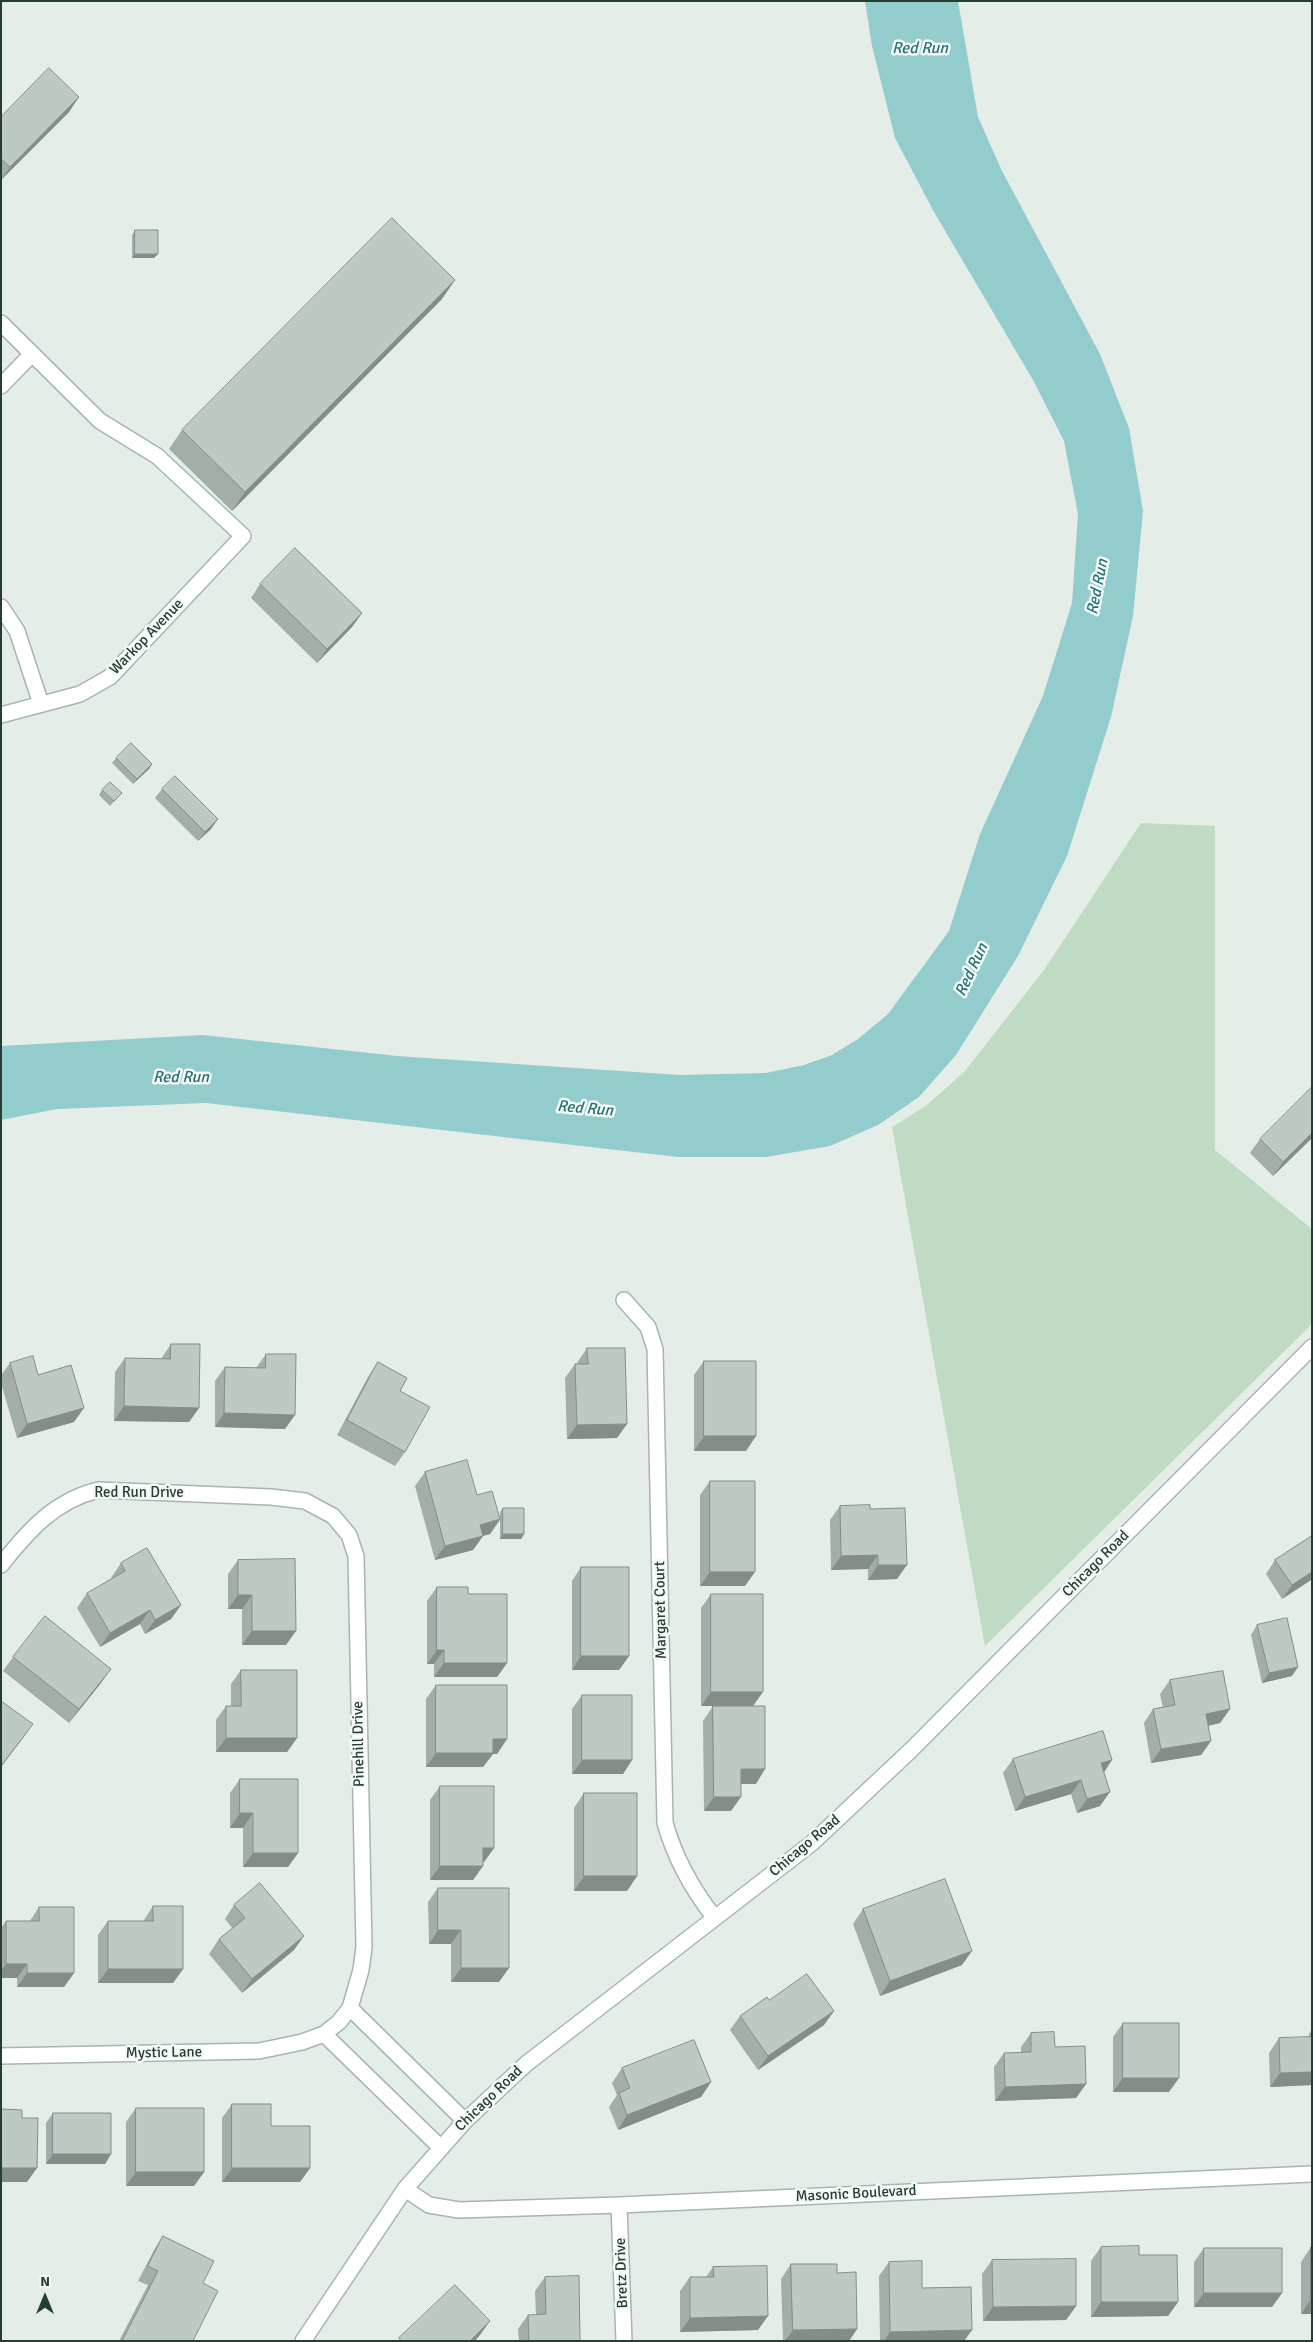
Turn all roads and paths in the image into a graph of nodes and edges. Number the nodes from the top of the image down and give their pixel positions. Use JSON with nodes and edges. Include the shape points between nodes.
{"nodes":[{"id":1,"x":1,"y":323,"type":"edge"},
{"id":2,"x":32,"y":354,"type":"junction"},
{"id":3,"x":1,"y":386,"type":"edge"},
{"id":4,"x":1,"y":607,"type":"edge"},
{"id":5,"x":42,"y":704,"type":"junction"},
{"id":6,"x":1,"y":715,"type":"edge"},
{"id":7,"x":624,"y":1300,"type":"dead end"},
{"id":8,"x":1312,"y":1348,"type":"edge"},
{"id":9,"x":305,"y":1501,"type":"joint"},
{"id":10,"x":1,"y":1565,"type":"edge"},
{"id":11,"x":714,"y":1917,"type":"junction"},
{"id":12,"x":350,"y":2008,"type":"junction"},
{"id":13,"x":324,"y":2034,"type":"junction"},
{"id":14,"x":1,"y":2056,"type":"edge"},
{"id":15,"x":464,"y":2121,"type":"junction"},
{"id":16,"x":441,"y":2148,"type":"junction"},
{"id":17,"x":1312,"y":2174,"type":"edge"},
{"id":18,"x":405,"y":2189,"type":"junction"},
{"id":19,"x":619,"y":2205,"type":"junction"},
{"id":20,"x":303,"y":2341,"type":"edge"},
{"id":21,"x":624,"y":2341,"type":"edge"}],
"edges":[{"from":1,"to":2,"type":"street"},
{"from":2,"to":3,"type":"street"},
{"from":2,"to":5,"type":"street","name":"Warkop Avenue","via":[[100,421],[157,456],[243,536],[110,677],[80,694]]},
{"from":4,"to":5,"type":"street","via":[[17,631]]},
{"from":5,"to":6,"type":"street","name":"Warkop Avenue"},
{"from":7,"to":11,"type":"street","name":"Margaret Court","via":[[648,1327],[655,1349],[665,1823],[672,1848],[694,1889]]},
{"from":8,"to":11,"type":"street","name":"Chicago Road","via":[[911,1750],[812,1843]]},
{"from":9,"to":10,"type":"street","name":"Red Run Drive","via":[[98,1490],[77,1495],[38,1522]]},
{"from":9,"to":12,"type":"street","name":"Pinehill Drive","via":[[333,1516],[349,1535],[356,1556],[364,1947]]},
{"from":11,"to":15,"type":"street","name":"Chicago Road","via":[[526,2064]]},
{"from":12,"to":13,"type":"street","name":"Pinehill Drive"},
{"from":12,"to":15,"type":"street"},
{"from":13,"to":14,"type":"street","name":"Mystic Lane","via":[[302,2042],[259,2050]]},
{"from":13,"to":16,"type":"street"},
{"from":15,"to":16,"type":"street","name":"Chicago Road"},
{"from":16,"to":18,"type":"street","name":"Chicago Road"},
{"from":17,"to":19,"type":"street","name":"Masonic Boulevard"},
{"from":18,"to":19,"type":"street","name":"Masonic Boulevard","via":[[429,2205],[459,2210]]},
{"from":18,"to":20,"type":"street","name":"Chicago Road"},
{"from":19,"to":21,"type":"street","name":"Bretz Drive"}]}
